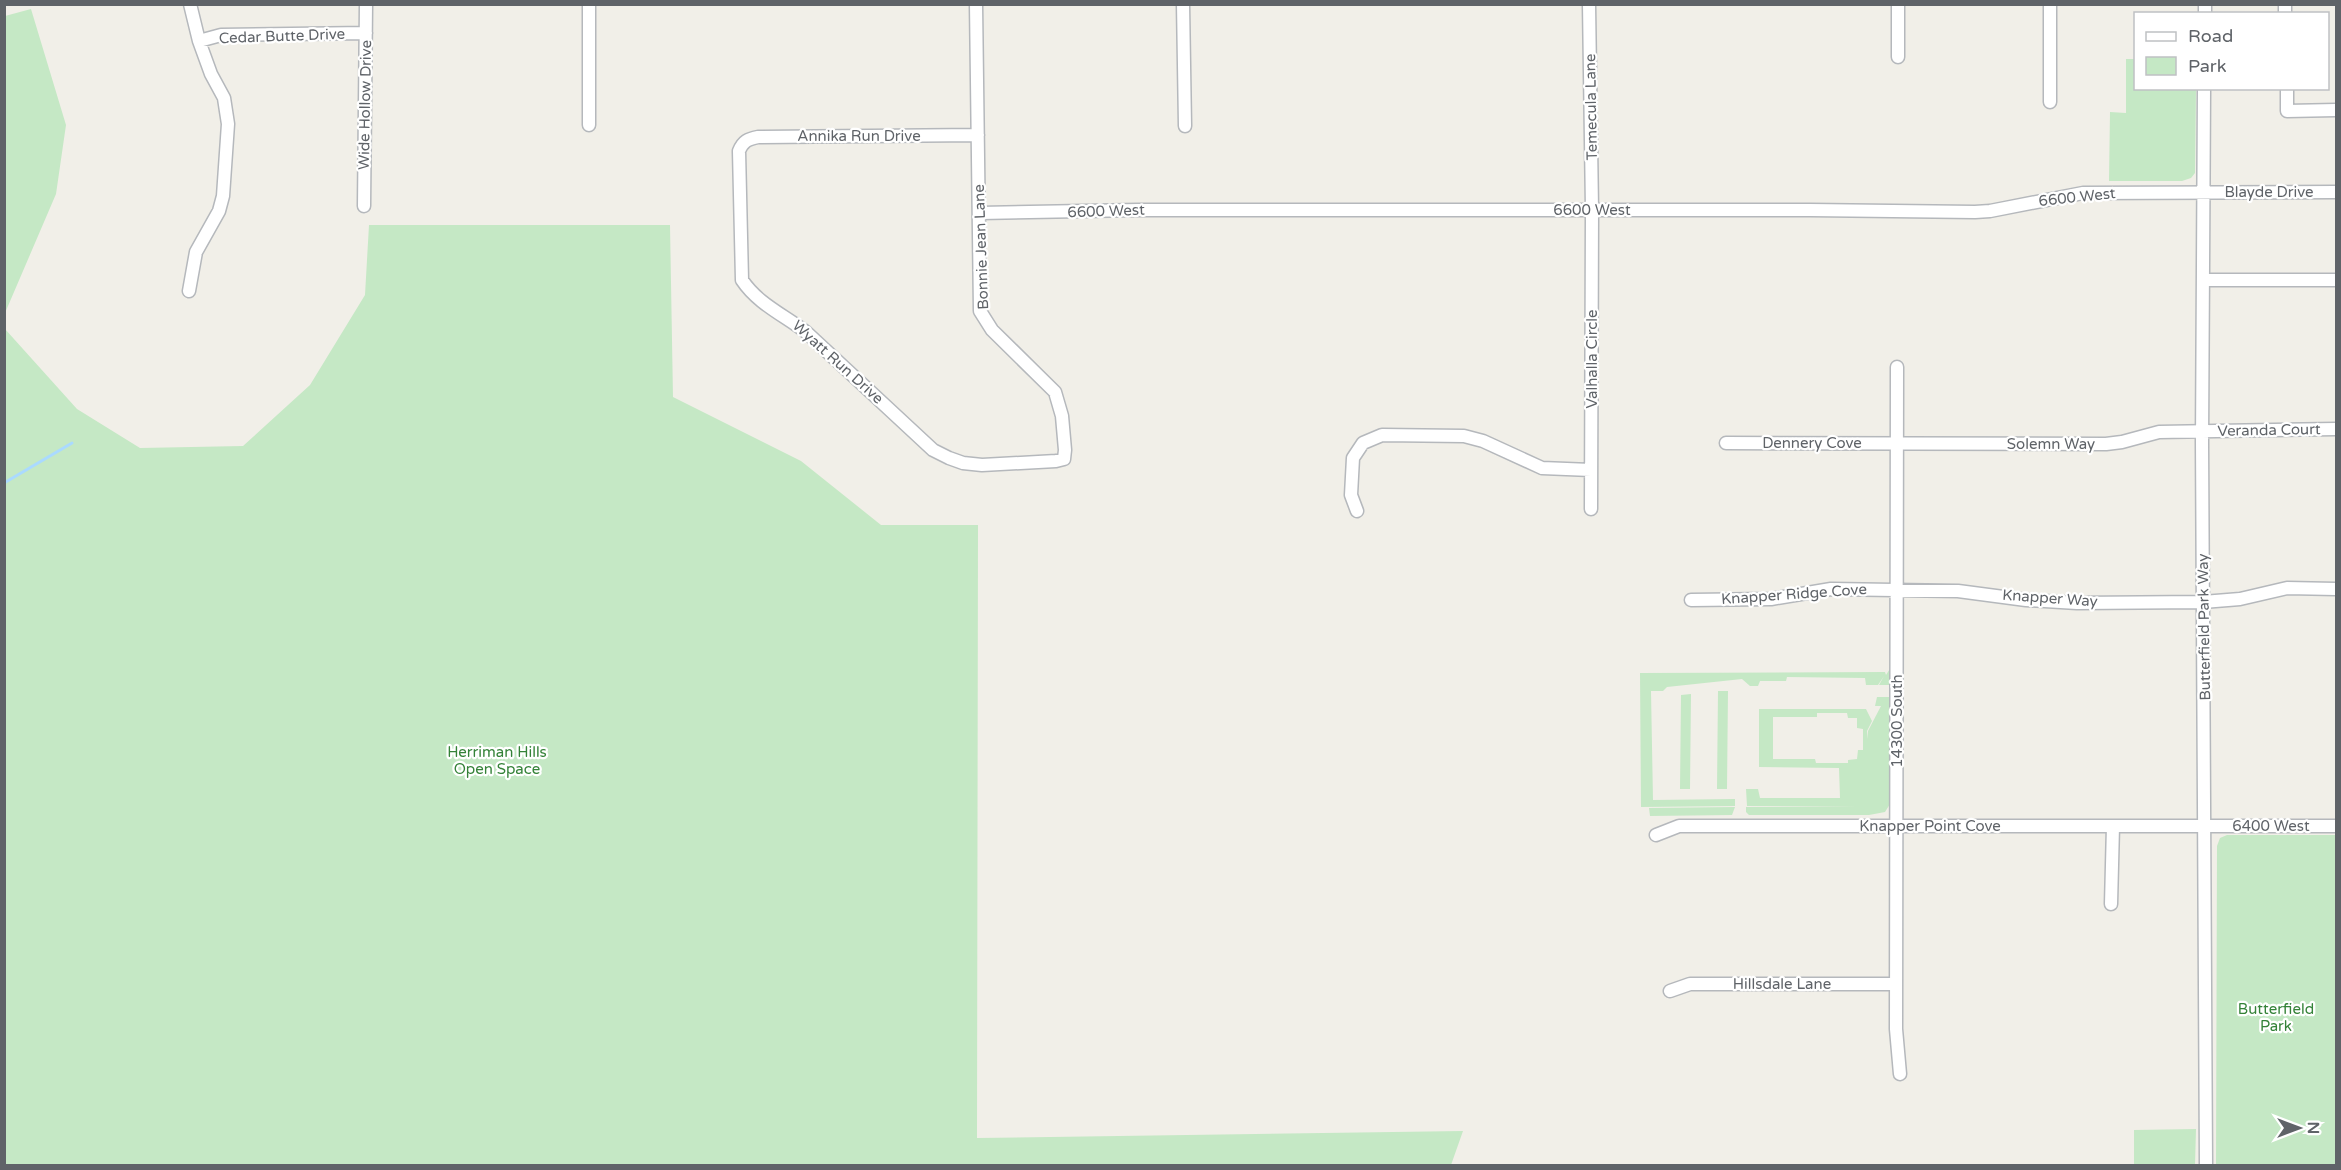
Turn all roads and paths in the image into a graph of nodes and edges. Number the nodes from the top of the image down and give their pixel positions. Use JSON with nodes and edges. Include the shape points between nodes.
{"nodes":[{"id":1,"x":190,"y":4,"type":"edge"},
{"id":2,"x":366,"y":4,"type":"edge"},
{"id":3,"x":589,"y":4,"type":"edge"},
{"id":4,"x":976,"y":4,"type":"edge"},
{"id":5,"x":1184,"y":4,"type":"edge"},
{"id":6,"x":1589,"y":4,"type":"edge"},
{"id":7,"x":1898,"y":4,"type":"edge"},
{"id":8,"x":2050,"y":4,"type":"edge"},
{"id":9,"x":366,"y":33,"type":"junction"},
{"id":10,"x":199,"y":41,"type":"junction"},
{"id":11,"x":1898,"y":57,"type":"dead end"},
{"id":12,"x":2204,"y":90,"type":"edge"},
{"id":13,"x":2287,"y":90,"type":"edge"},
{"id":14,"x":2050,"y":102,"type":"dead end"},
{"id":15,"x":2337,"y":110,"type":"edge"},
{"id":16,"x":589,"y":125,"type":"dead end"},
{"id":17,"x":1185,"y":126,"type":"dead end"},
{"id":18,"x":978,"y":135,"type":"junction"},
{"id":19,"x":742,"y":144,"type":"joint"},
{"id":20,"x":2202,"y":192,"type":"junction"},
{"id":21,"x":2337,"y":192,"type":"edge"},
{"id":22,"x":364,"y":206,"type":"dead end"},
{"id":23,"x":1592,"y":210,"type":"junction"},
{"id":24,"x":980,"y":213,"type":"junction"},
{"id":25,"x":2203,"y":280,"type":"junction"},
{"id":26,"x":2337,"y":280,"type":"edge"},
{"id":27,"x":189,"y":291,"type":"dead end"},
{"id":28,"x":1897,"y":368,"type":"dead end"},
{"id":29,"x":2337,"y":429,"type":"edge"},
{"id":30,"x":2202,"y":431,"type":"junction"},
{"id":31,"x":1726,"y":443,"type":"dead end"},
{"id":32,"x":1897,"y":444,"type":"junction"},
{"id":33,"x":1064,"y":459,"type":"joint"},
{"id":34,"x":1591,"y":470,"type":"junction"},
{"id":35,"x":1591,"y":509,"type":"dead end"},
{"id":36,"x":1357,"y":511,"type":"dead end"},
{"id":37,"x":1897,"y":589,"type":"junction"},
{"id":38,"x":2337,"y":589,"type":"edge"},
{"id":39,"x":1691,"y":600,"type":"dead end"},
{"id":40,"x":2203,"y":602,"type":"junction"},
{"id":41,"x":1897,"y":825,"type":"junction"},
{"id":42,"x":2113,"y":826,"type":"junction"},
{"id":43,"x":2206,"y":826,"type":"junction"},
{"id":44,"x":2337,"y":826,"type":"edge"},
{"id":45,"x":1656,"y":835,"type":"dead end"},
{"id":46,"x":2111,"y":904,"type":"dead end"},
{"id":47,"x":1896,"y":984,"type":"junction"},
{"id":48,"x":1670,"y":992,"type":"dead end"},
{"id":49,"x":1900,"y":1074,"type":"dead end"},
{"id":50,"x":2206,"y":1166,"type":"edge"}],
"edges":[{"from":1,"to":10,"type":"street"},
{"from":2,"to":9,"type":"street","name":"Wide Hollow Drive"},
{"from":3,"to":16,"type":"street"},
{"from":4,"to":18,"type":"street","name":"Bonnie Jean Lane"},
{"from":5,"to":17,"type":"street"},
{"from":6,"to":23,"type":"street","name":"Temecula Lane"},
{"from":7,"to":11,"type":"street"},
{"from":8,"to":14,"type":"street"},
{"from":9,"to":10,"type":"street","name":"Cedar Butte Drive","via":[[221,35]]},
{"from":9,"to":22,"type":"street","name":"Wide Hollow Drive"},
{"from":10,"to":27,"type":"street","via":[[224,98],[228,124],[223,196],[196,252]]},
{"from":12,"to":20,"type":"street","name":"Butterfield Park Way"},
{"from":13,"to":15,"type":"street","via":[[2287,111]]},
{"from":18,"to":19,"type":"street","name":"Annika Run Drive","via":[[758,137]]},
{"from":18,"to":24,"type":"street","name":"Bonnie Jean Lane"},
{"from":19,"to":33,"type":"street","name":"Wyatt Run Drive","via":[[742,280],[766,306],[806,332],[933,450],[948,458],[982,465]]},
{"from":20,"to":21,"type":"street","name":"Blayde Drive"},
{"from":20,"to":23,"type":"street","name":"6600 West","via":[[2083,193],[1975,212]]},
{"from":20,"to":25,"type":"street","name":"Butterfield Park Way"},
{"from":23,"to":24,"type":"street","name":"6600 West"},
{"from":23,"to":34,"type":"street","name":"Valhalla Circle"},
{"from":24,"to":33,"type":"street","name":"Bonnie Jean Lane","via":[[980,310],[992,330],[1055,392],[1062,416]]},
{"from":25,"to":26,"type":"street"},
{"from":25,"to":30,"type":"street","name":"Butterfield Park Way"},
{"from":28,"to":32,"type":"street","name":"14300 South"},
{"from":29,"to":30,"type":"street","name":"Veranda Court"},
{"from":30,"to":32,"type":"street","name":"Solemn Way","via":[[2159,432],[2106,444]]},
{"from":30,"to":40,"type":"street","name":"Butterfield Park Way"},
{"from":31,"to":32,"type":"street","name":"Dennery Cove"},
{"from":32,"to":37,"type":"street","name":"14300 South"},
{"from":34,"to":35,"type":"street","name":"Valhalla Circle"},
{"from":34,"to":36,"type":"street","via":[[1542,468],[1464,436],[1382,435],[1363,443],[1353,458],[1351,495]]},
{"from":37,"to":39,"type":"street","name":"Knapper Ridge Cove","via":[[1831,589],[1771,599]]},
{"from":37,"to":40,"type":"street","name":"Knapper Way","via":[[2077,603]]},
{"from":37,"to":41,"type":"street","name":"14300 South"},
{"from":38,"to":40,"type":"street","name":"Knapper Way","via":[[2287,588],[2240,599]]},
{"from":40,"to":43,"type":"street","name":"Butterfield Park Way"},
{"from":41,"to":42,"type":"street","name":"Knapper Point Cove"},
{"from":41,"to":45,"type":"street","name":"Knapper Point Cove","via":[[1679,826]]},
{"from":41,"to":47,"type":"street","name":"14300 South"},
{"from":42,"to":43,"type":"street","name":"Knapper Point Cove"},
{"from":42,"to":46,"type":"street"},
{"from":43,"to":44,"type":"street","name":"6400 West"},
{"from":43,"to":50,"type":"street","name":"Butterfield Park Way"},
{"from":47,"to":48,"type":"street","name":"Hillsdale Lane","via":[[1690,984]]},
{"from":47,"to":49,"type":"street","name":"14300 South"}]}
